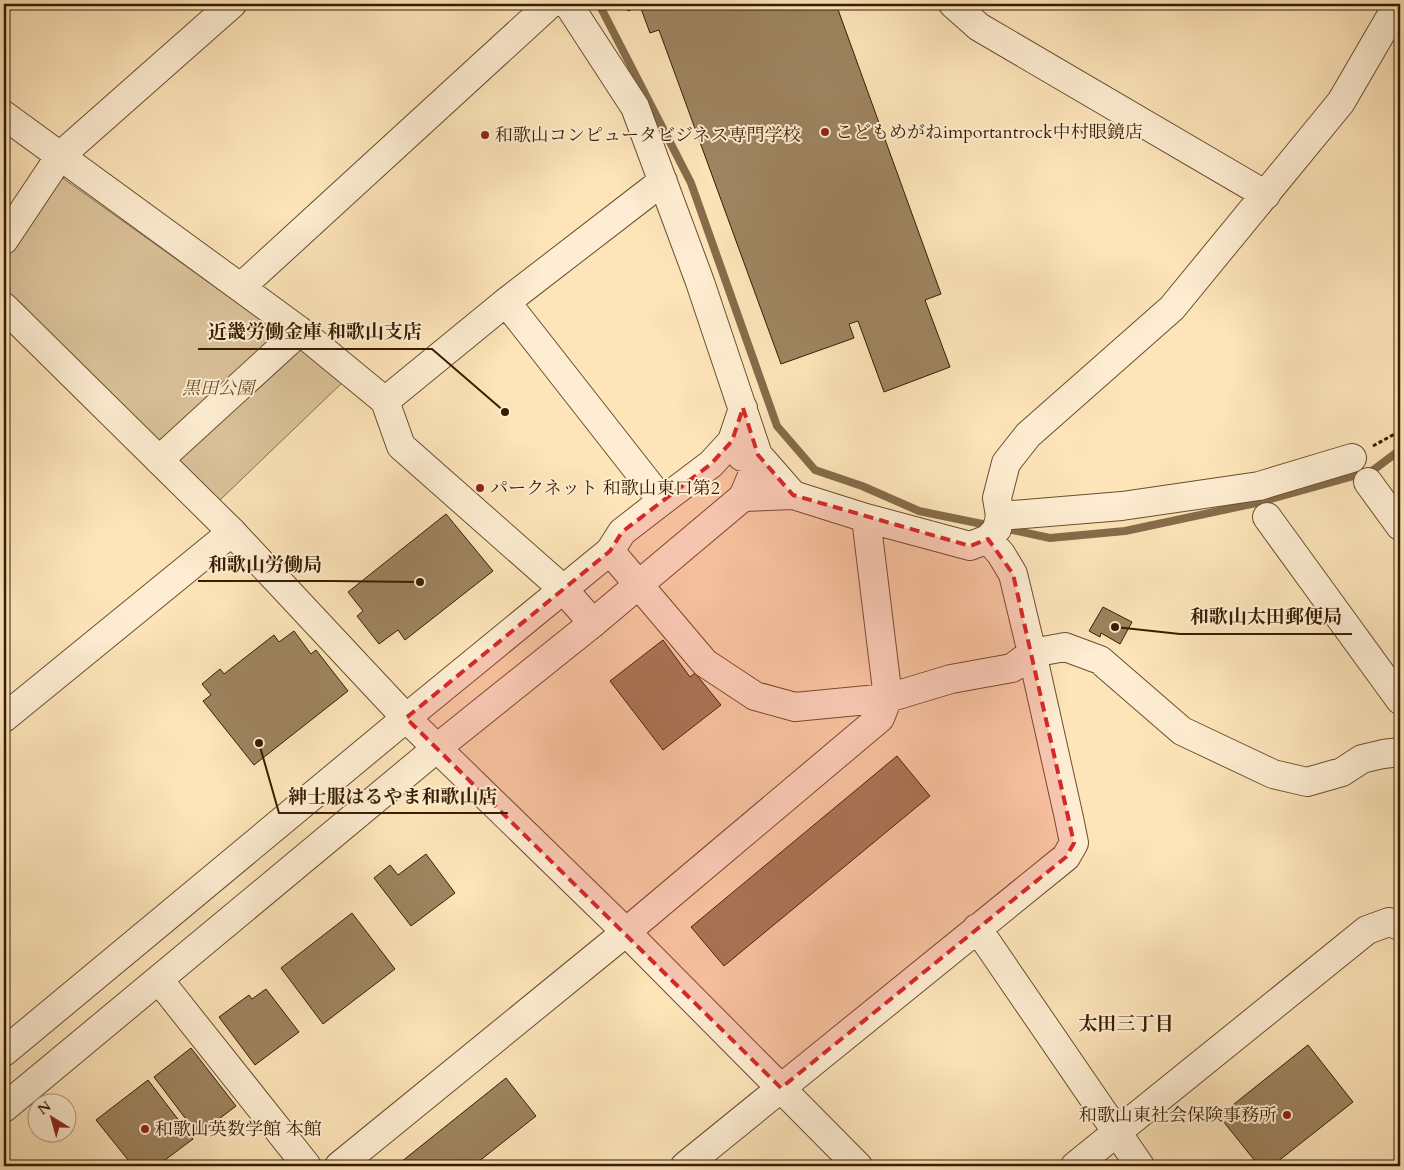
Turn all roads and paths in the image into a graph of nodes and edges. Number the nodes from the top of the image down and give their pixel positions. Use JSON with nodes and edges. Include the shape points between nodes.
{"nodes":[{"id":1,"x":550,"y":4,"type":"edge"},
{"id":2,"x":568,"y":4,"type":"edge"},
{"id":3,"x":953,"y":4,"type":"edge"},
{"id":4,"x":1398,"y":4,"type":"edge"},
{"id":5,"x":228,"y":5,"type":"edge"},
{"id":6,"x":4,"y":115,"type":"edge"},
{"id":7,"x":60,"y":156,"type":"junction"},
{"id":8,"x":663,"y":181,"type":"junction"},
{"id":9,"x":1266,"y":195,"type":"junction"},
{"id":10,"x":4,"y":240,"type":"edge"},
{"id":11,"x":241,"y":288,"type":"junction"},
{"id":12,"x":506,"y":302,"type":"junction"},
{"id":13,"x":4,"y":307,"type":"edge"},
{"id":14,"x":300,"y":331,"type":"junction"},
{"id":15,"x":385,"y":401,"type":"junction"},
{"id":16,"x":743,"y":408,"type":"junction"},
{"id":17,"x":758,"y":455,"type":"junction"},
{"id":18,"x":1352,"y":458,"type":"dead end"},
{"id":19,"x":158,"y":460,"type":"junction"},
{"id":20,"x":712,"y":464,"type":"junction"},
{"id":21,"x":1368,"y":482,"type":"dead end"},
{"id":22,"x":793,"y":495,"type":"junction"},
{"id":23,"x":743,"y":497,"type":"junction"},
{"id":24,"x":662,"y":500,"type":"junction"},
{"id":25,"x":1267,"y":517,"type":"dead end"},
{"id":26,"x":866,"y":518,"type":"junction"},
{"id":27,"x":1400,"y":526,"type":"edge"},
{"id":28,"x":994,"y":527,"type":"junction"},
{"id":29,"x":232,"y":532,"type":"junction"},
{"id":30,"x":610,"y":551,"type":"junction"},
{"id":31,"x":639,"y":585,"type":"junction"},
{"id":32,"x":563,"y":589,"type":"junction"},
{"id":33,"x":593,"y":623,"type":"junction"},
{"id":34,"x":1032,"y":653,"type":"junction"},
{"id":35,"x":888,"y":698,"type":"junction"},
{"id":36,"x":1400,"y":700,"type":"edge"},
{"id":37,"x":4,"y":718,"type":"edge"},
{"id":38,"x":406,"y":718,"type":"junction"},
{"id":39,"x":437,"y":748,"type":"junction"},
{"id":40,"x":1400,"y":752,"type":"edge"},
{"id":41,"x":1400,"y":926,"type":"edge"},
{"id":42,"x":977,"y":928,"type":"junction"},
{"id":43,"x":626,"y":932,"type":"junction"},
{"id":44,"x":159,"y":980,"type":"junction"},
{"id":45,"x":4,"y":1052,"type":"edge"},
{"id":46,"x":781,"y":1088,"type":"junction"},
{"id":47,"x":4,"y":1108,"type":"edge"},
{"id":48,"x":1118,"y":1132,"type":"junction"},
{"id":49,"x":307,"y":1166,"type":"edge"},
{"id":50,"x":339,"y":1166,"type":"edge"},
{"id":51,"x":685,"y":1166,"type":"edge"},
{"id":52,"x":858,"y":1166,"type":"edge"},
{"id":53,"x":1075,"y":1166,"type":"edge"},
{"id":54,"x":1140,"y":1166,"type":"edge"}],
"edges":[{"from":1,"to":11,"type":"street"},
{"from":2,"to":8,"type":"street","via":[[635,107]]},
{"from":3,"to":9,"type":"street","via":[[979,26]]},
{"from":4,"to":9,"type":"street","via":[[1341,102]]},
{"from":5,"to":7,"type":"street"},
{"from":6,"to":7,"type":"street"},
{"from":7,"to":10,"type":"street"},
{"from":7,"to":11,"type":"street"},
{"from":8,"to":12,"type":"street"},
{"from":8,"to":16,"type":"street"},
{"from":9,"to":28,"type":"street","via":[[1172,308],[1028,435],[1006,463]]},
{"from":11,"to":14,"type":"street"},
{"from":12,"to":15,"type":"street"},
{"from":12,"to":24,"type":"street"},
{"from":13,"to":19,"type":"street"},
{"from":14,"to":15,"type":"street"},
{"from":14,"to":19,"type":"street"},
{"from":15,"to":32,"type":"street","via":[[401,446]]},
{"from":16,"to":17,"type":"street"},
{"from":16,"to":20,"type":"street","via":[[732,441]]},
{"from":17,"to":20,"type":"street"},
{"from":17,"to":22,"type":"street"},
{"from":17,"to":23,"type":"street"},
{"from":18,"to":28,"type":"street","via":[[1259,486]]},
{"from":19,"to":29,"type":"street"},
{"from":20,"to":24,"type":"street"},
{"from":21,"to":27,"type":"street"},
{"from":22,"to":23,"type":"street"},
{"from":22,"to":26,"type":"street"},
{"from":23,"to":31,"type":"street"},
{"from":24,"to":30,"type":"street","via":[[622,532]]},
{"from":25,"to":36,"type":"street"},
{"from":26,"to":28,"type":"street","via":[[970,546]]},
{"from":26,"to":35,"type":"street"},
{"from":28,"to":34,"type":"street","via":[[1001,554],[1012,574]]},
{"from":29,"to":37,"type":"street"},
{"from":29,"to":38,"type":"street"},
{"from":30,"to":31,"type":"street"},
{"from":30,"to":32,"type":"street"},
{"from":31,"to":33,"type":"street"},
{"from":31,"to":35,"type":"street","via":[[705,663],[756,696],[795,707]]},
{"from":32,"to":33,"type":"street"},
{"from":32,"to":38,"type":"street"},
{"from":33,"to":39,"type":"street"},
{"from":34,"to":35,"type":"street","via":[[1012,668],[951,679]]},
{"from":34,"to":40,"type":"street","via":[[1065,647],[1100,660],[1182,731],[1273,774],[1307,782],[1342,772],[1362,759]]},
{"from":34,"to":42,"type":"street","via":[[1074,842],[1066,857]]},
{"from":35,"to":43,"type":"street","via":[[880,718]]},
{"from":38,"to":39,"type":"street"},
{"from":38,"to":45,"type":"street"},
{"from":39,"to":43,"type":"street"},
{"from":39,"to":44,"type":"street"},
{"from":41,"to":48,"type":"street","via":[[1389,922],[1367,930]]},
{"from":42,"to":46,"type":"street"},
{"from":42,"to":48,"type":"street"},
{"from":43,"to":46,"type":"street"},
{"from":43,"to":50,"type":"street"},
{"from":44,"to":47,"type":"street"},
{"from":44,"to":49,"type":"street"},
{"from":46,"to":51,"type":"street"},
{"from":46,"to":52,"type":"street"},
{"from":48,"to":53,"type":"street"},
{"from":48,"to":54,"type":"street"}]}
